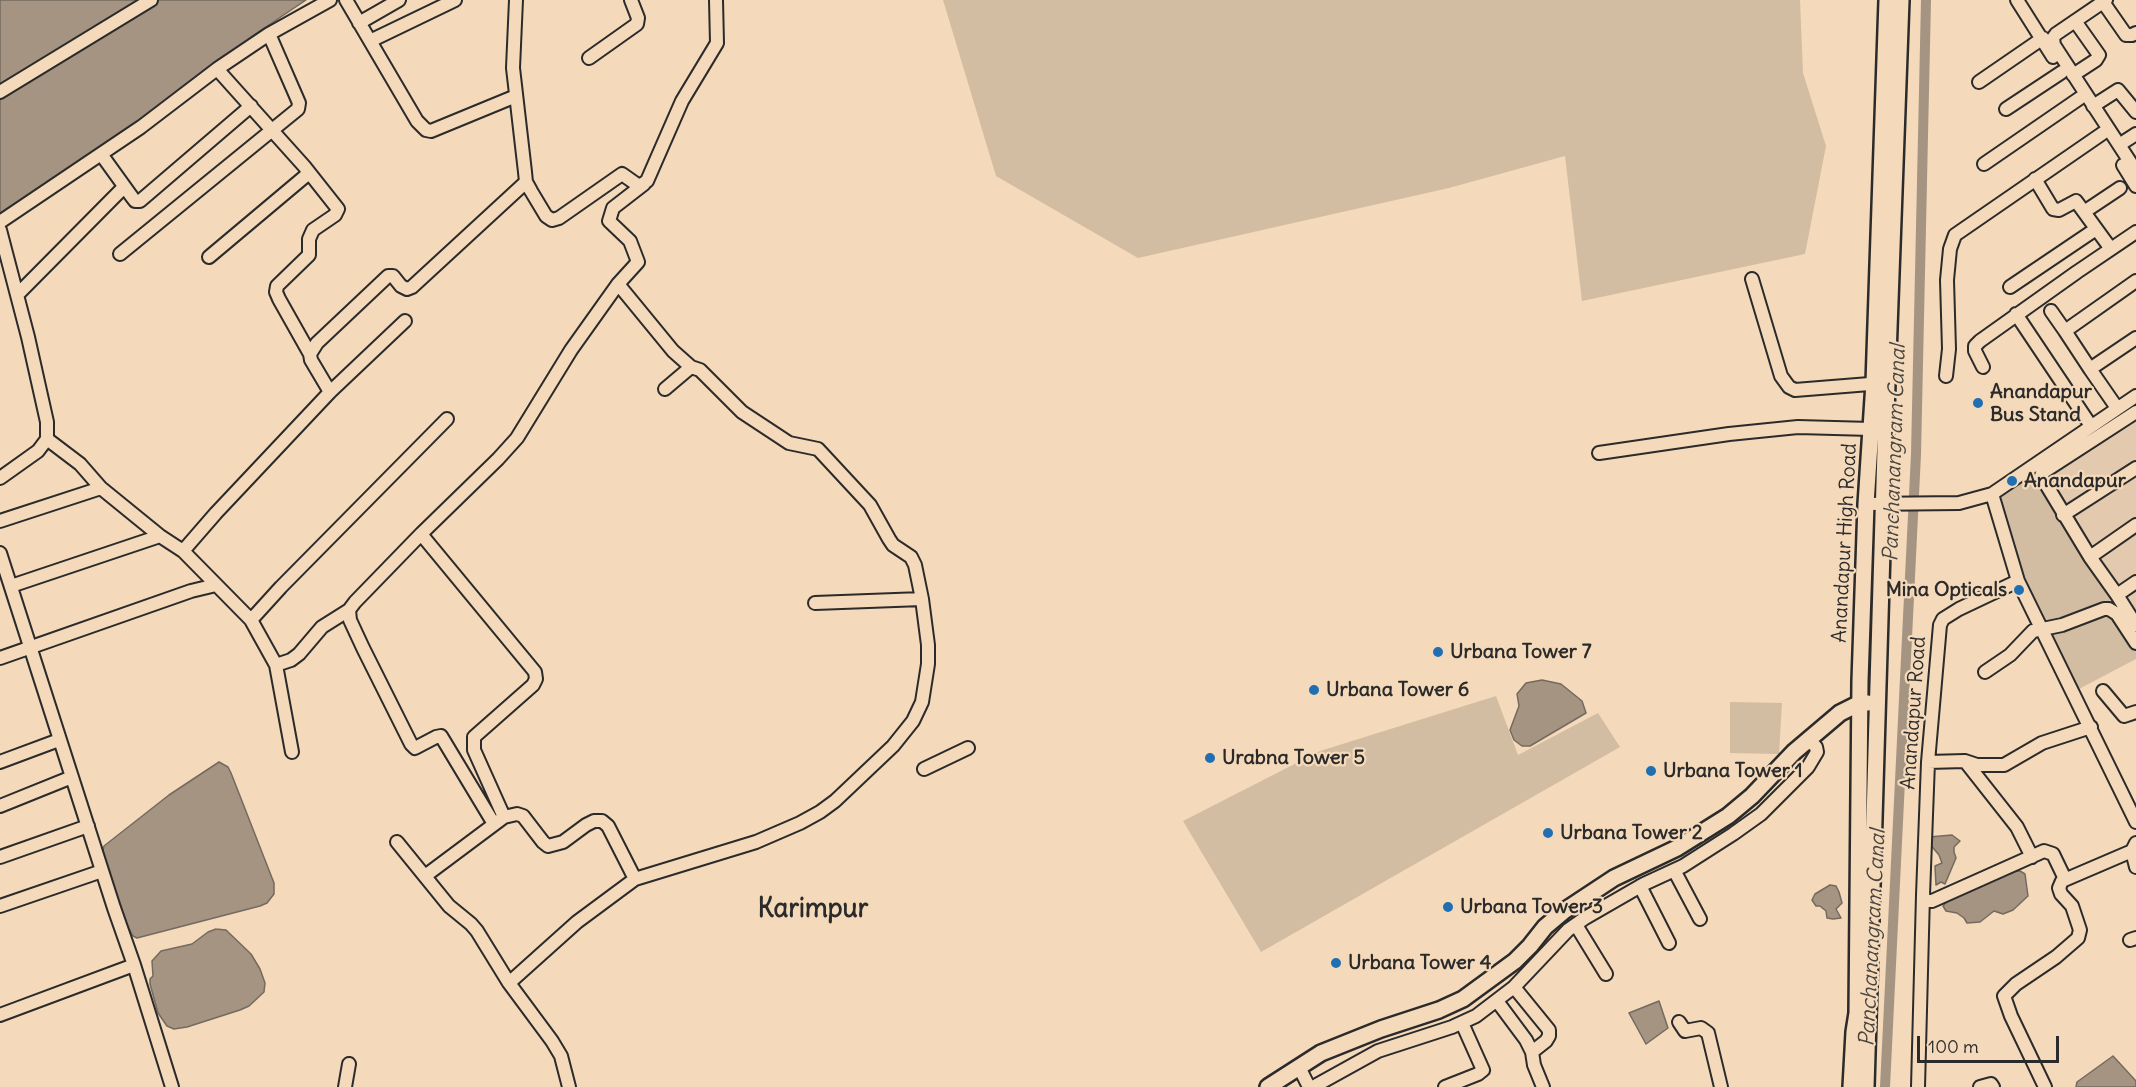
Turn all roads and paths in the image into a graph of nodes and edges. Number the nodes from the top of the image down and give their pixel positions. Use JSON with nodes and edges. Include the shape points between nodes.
{"nodes":[{"id":1,"x":122,"y":0,"type":"edge"},
{"id":2,"x":151,"y":0,"type":"edge"},
{"id":3,"x":330,"y":0,"type":"edge"},
{"id":4,"x":346,"y":0,"type":"edge"},
{"id":5,"x":399,"y":0,"type":"edge"},
{"id":6,"x":455,"y":0,"type":"edge"},
{"id":7,"x":516,"y":0,"type":"edge"},
{"id":8,"x":631,"y":0,"type":"edge"},
{"id":9,"x":716,"y":0,"type":"edge"},
{"id":10,"x":1887,"y":0,"type":"edge"},
{"id":11,"x":1901,"y":0,"type":"edge"},
{"id":12,"x":2017,"y":0,"type":"edge"},
{"id":13,"x":2104,"y":1,"type":"edge"},
{"id":14,"x":129,"y":12,"type":"junction"},
{"id":15,"x":2075,"y":21,"type":"junction"},
{"id":16,"x":359,"y":23,"type":"junction"},
{"id":17,"x":2136,"y":33,"type":"edge"},
{"id":18,"x":269,"y":34,"type":"junction"},
{"id":19,"x":2043,"y":38,"type":"junction"},
{"id":20,"x":370,"y":41,"type":"junction"},
{"id":21,"x":589,"y":58,"type":"dead end"},
{"id":22,"x":217,"y":69,"type":"junction"},
{"id":23,"x":2068,"y":74,"type":"junction"},
{"id":24,"x":1979,"y":82,"type":"dead end"},
{"id":25,"x":0,"y":92,"type":"edge"},
{"id":26,"x":516,"y":96,"type":"junction"},
{"id":27,"x":2080,"y":98,"type":"junction"},
{"id":28,"x":251,"y":106,"type":"junction"},
{"id":29,"x":2093,"y":106,"type":"junction"},
{"id":30,"x":2006,"y":109,"type":"dead end"},
{"id":31,"x":2136,"y":112,"type":"edge"},
{"id":32,"x":272,"y":131,"type":"junction"},
{"id":33,"x":2103,"y":133,"type":"junction"},
{"id":34,"x":2136,"y":134,"type":"edge"},
{"id":35,"x":2119,"y":145,"type":"junction"},
{"id":36,"x":101,"y":154,"type":"junction"},
{"id":37,"x":1984,"y":164,"type":"dead end"},
{"id":38,"x":2136,"y":171,"type":"edge"},
{"id":39,"x":309,"y":173,"type":"junction"},
{"id":40,"x":2035,"y":179,"type":"junction"},
{"id":41,"x":526,"y":182,"type":"junction"},
{"id":42,"x":644,"y":184,"type":"junction"},
{"id":43,"x":2136,"y":186,"type":"edge"},
{"id":44,"x":124,"y":187,"type":"junction"},
{"id":45,"x":2120,"y":188,"type":"dead end"},
{"id":46,"x":2084,"y":212,"type":"junction"},
{"id":47,"x":0,"y":222,"type":"edge"},
{"id":48,"x":2096,"y":229,"type":"junction"},
{"id":49,"x":0,"y":230,"type":"edge"},
{"id":50,"x":2136,"y":232,"type":"edge"},
{"id":51,"x":2111,"y":249,"type":"junction"},
{"id":52,"x":120,"y":254,"type":"dead end"},
{"id":53,"x":209,"y":257,"type":"dead end"},
{"id":54,"x":1752,"y":279,"type":"dead end"},
{"id":55,"x":2136,"y":281,"type":"edge"},
{"id":56,"x":618,"y":284,"type":"junction"},
{"id":57,"x":2010,"y":287,"type":"dead end"},
{"id":58,"x":17,"y":295,"type":"junction"},
{"id":59,"x":2051,"y":311,"type":"dead end"},
{"id":60,"x":2016,"y":314,"type":"junction"},
{"id":61,"x":405,"y":321,"type":"dead end"},
{"id":62,"x":2065,"y":331,"type":"junction"},
{"id":63,"x":2136,"y":338,"type":"edge"},
{"id":64,"x":310,"y":354,"type":"junction"},
{"id":65,"x":1983,"y":366,"type":"dead end"},
{"id":66,"x":692,"y":367,"type":"junction"},
{"id":67,"x":2090,"y":369,"type":"junction"},
{"id":68,"x":1946,"y":376,"type":"dead end"},
{"id":69,"x":1881,"y":383,"type":"junction"},
{"id":70,"x":665,"y":389,"type":"dead end"},
{"id":71,"x":330,"y":392,"type":"junction"},
{"id":72,"x":2136,"y":396,"type":"edge"},
{"id":73,"x":2117,"y":408,"type":"junction"},
{"id":74,"x":2136,"y":412,"type":"edge"},
{"id":75,"x":447,"y":419,"type":"dead end"},
{"id":76,"x":2091,"y":426,"type":"junction"},
{"id":77,"x":1871,"y":429,"type":"junction"},
{"id":78,"x":47,"y":439,"type":"junction"},
{"id":79,"x":1599,"y":453,"type":"dead end"},
{"id":80,"x":2136,"y":468,"type":"edge"},
{"id":81,"x":0,"y":478,"type":"edge"},
{"id":82,"x":102,"y":488,"type":"junction"},
{"id":83,"x":1992,"y":494,"type":"junction"},
{"id":84,"x":1891,"y":503,"type":"junction"},
{"id":85,"x":1866,"y":504,"type":"junction"},
{"id":86,"x":2063,"y":514,"type":"junction"},
{"id":87,"x":0,"y":521,"type":"edge"},
{"id":88,"x":2136,"y":525,"type":"edge"},
{"id":89,"x":421,"y":534,"type":"junction"},
{"id":90,"x":160,"y":536,"type":"junction"},
{"id":91,"x":183,"y":551,"type":"junction"},
{"id":92,"x":0,"y":553,"type":"edge"},
{"id":93,"x":2090,"y":557,"type":"junction"},
{"id":94,"x":6,"y":579,"type":"edge"},
{"id":95,"x":2018,"y":581,"type":"junction"},
{"id":96,"x":2136,"y":582,"type":"edge"},
{"id":97,"x":216,"y":585,"type":"junction"},
{"id":98,"x":2117,"y":595,"type":"junction"},
{"id":99,"x":922,"y":599,"type":"junction"},
{"id":100,"x":815,"y":603,"type":"dead end"},
{"id":101,"x":349,"y":610,"type":"junction"},
{"id":102,"x":251,"y":620,"type":"junction"},
{"id":103,"x":2136,"y":625,"type":"edge"},
{"id":104,"x":2043,"y":629,"type":"junction"},
{"id":105,"x":2136,"y":643,"type":"edge"},
{"id":106,"x":30,"y":647,"type":"junction"},
{"id":107,"x":0,"y":658,"type":"edge"},
{"id":108,"x":276,"y":665,"type":"junction"},
{"id":109,"x":1985,"y":672,"type":"dead end"},
{"id":110,"x":2103,"y":691,"type":"dead end"},
{"id":111,"x":1860,"y":703,"type":"junction"},
{"id":112,"x":1877,"y":703,"type":"junction"},
{"id":113,"x":2136,"y":712,"type":"edge"},
{"id":114,"x":2091,"y":727,"type":"junction"},
{"id":115,"x":59,"y":740,"type":"junction"},
{"id":116,"x":1813,"y":744,"type":"junction"},
{"id":117,"x":968,"y":748,"type":"dead end"},
{"id":118,"x":292,"y":752,"type":"dead end"},
{"id":119,"x":1965,"y":761,"type":"junction"},
{"id":120,"x":0,"y":762,"type":"edge"},
{"id":121,"x":1929,"y":762,"type":"junction"},
{"id":122,"x":924,"y":769,"type":"dead end"},
{"id":123,"x":72,"y":777,"type":"junction"},
{"id":124,"x":1779,"y":785,"type":"junction"},
{"id":125,"x":0,"y":806,"type":"edge"},
{"id":126,"x":2135,"y":819,"type":"edge"},
{"id":127,"x":499,"y":821,"type":"junction"},
{"id":128,"x":88,"y":826,"type":"junction"},
{"id":129,"x":397,"y":842,"type":"dead end"},
{"id":130,"x":2134,"y":847,"type":"edge"},
{"id":131,"x":0,"y":857,"type":"edge"},
{"id":132,"x":2032,"y":857,"type":"junction"},
{"id":133,"x":2136,"y":867,"type":"edge"},
{"id":134,"x":1674,"y":870,"type":"junction"},
{"id":135,"x":102,"y":871,"type":"junction"},
{"id":136,"x":425,"y":876,"type":"junction"},
{"id":137,"x":635,"y":879,"type":"junction"},
{"id":138,"x":2065,"y":879,"type":"junction"},
{"id":139,"x":1640,"y":886,"type":"junction"},
{"id":140,"x":1923,"y":895,"type":"junction"},
{"id":141,"x":0,"y":906,"type":"edge"},
{"id":142,"x":1700,"y":919,"type":"dead end"},
{"id":143,"x":1576,"y":925,"type":"junction"},
{"id":144,"x":1669,"y":943,"type":"dead end"},
{"id":145,"x":134,"y":964,"type":"junction"},
{"id":146,"x":1606,"y":974,"type":"dead end"},
{"id":147,"x":509,"y":983,"type":"junction"},
{"id":148,"x":1514,"y":987,"type":"junction"},
{"id":149,"x":1497,"y":1001,"type":"junction"},
{"id":150,"x":0,"y":1015,"type":"edge"},
{"id":151,"x":1679,"y":1022,"type":"dead end"},
{"id":152,"x":1462,"y":1023,"type":"junction"},
{"id":153,"x":1532,"y":1052,"type":"junction"},
{"id":154,"x":349,"y":1064,"type":"dead end"},
{"id":155,"x":1306,"y":1079,"type":"edge"},
{"id":156,"x":172,"y":1087,"type":"edge"},
{"id":157,"x":345,"y":1087,"type":"edge"},
{"id":158,"x":569,"y":1087,"type":"edge"},
{"id":159,"x":1268,"y":1087,"type":"edge"},
{"id":160,"x":1445,"y":1087,"type":"edge"},
{"id":161,"x":1543,"y":1087,"type":"edge"},
{"id":162,"x":1720,"y":1087,"type":"edge"},
{"id":163,"x":1851,"y":1087,"type":"edge"},
{"id":164,"x":1866,"y":1087,"type":"edge"},
{"id":165,"x":1918,"y":1087,"type":"edge"},
{"id":166,"x":1980,"y":1087,"type":"edge"},
{"id":167,"x":1993,"y":1087,"type":"edge"},
{"id":168,"x":2045,"y":1087,"type":"edge"}],
"edges":[{"from":1,"to":14,"type":"street"},
{"from":2,"to":14,"type":"street"},
{"from":3,"to":18,"type":"street"},
{"from":4,"to":16,"type":"street"},
{"from":5,"to":16,"type":"street"},
{"from":6,"to":20,"type":"street"},
{"from":7,"to":26,"type":"street"},
{"from":8,"to":21,"type":"street","via":[[637,24]]},
{"from":9,"to":42,"type":"street","via":[[717,43],[682,101]]},
{"from":10,"to":69,"type":"main road","name":"Anandapur High Road"},
{"from":11,"to":69,"type":"main road","name":"Anandapur High Road"},
{"from":12,"to":19,"type":"street"},
{"from":13,"to":15,"type":"street"},
{"from":13,"to":17,"type":"street","via":[[2126,35]]},
{"from":14,"to":25,"type":"street"},
{"from":15,"to":23,"type":"street","via":[[2053,38]]},
{"from":15,"to":23,"type":"street","via":[[2098,55],[2096,60]]},
{"from":16,"to":20,"type":"street"},
{"from":18,"to":22,"type":"street"},
{"from":18,"to":32,"type":"street","via":[[299,104],[294,114]]},
{"from":19,"to":23,"type":"street"},
{"from":19,"to":24,"type":"street"},
{"from":20,"to":26,"type":"street","via":[[426,130]]},
{"from":22,"to":28,"type":"street"},
{"from":22,"to":36,"type":"street"},
{"from":23,"to":27,"type":"street"},
{"from":23,"to":29,"type":"street"},
{"from":23,"to":30,"type":"street"},
{"from":26,"to":41,"type":"street"},
{"from":27,"to":33,"type":"street"},
{"from":27,"to":37,"type":"street"},
{"from":28,"to":32,"type":"street"},
{"from":28,"to":44,"type":"street","via":[[140,201],[135,201]]},
{"from":29,"to":31,"type":"street","via":[[2118,90]]},
{"from":29,"to":35,"type":"street"},
{"from":32,"to":39,"type":"street"},
{"from":32,"to":52,"type":"street"},
{"from":33,"to":40,"type":"street"},
{"from":33,"to":43,"type":"street"},
{"from":34,"to":35,"type":"street"},
{"from":35,"to":38,"type":"street"},
{"from":36,"to":44,"type":"street"},
{"from":36,"to":47,"type":"street"},
{"from":39,"to":53,"type":"street"},
{"from":39,"to":64,"type":"street","via":[[337,206],[337,212],[313,230],[309,255],[279,282],[276,292]]},
{"from":40,"to":46,"type":"street","via":[[2054,210],[2076,201]]},
{"from":40,"to":68,"type":"street","via":[[1955,235],[1947,280]]},
{"from":41,"to":42,"type":"street","via":[[552,220],[622,174],[639,186]]},
{"from":41,"to":64,"type":"street","via":[[412,287],[407,289],[393,276],[387,276]]},
{"from":42,"to":56,"type":"street","via":[[613,208],[609,221],[630,241],[638,262]]},
{"from":44,"to":58,"type":"street"},
{"from":45,"to":46,"type":"street"},
{"from":46,"to":48,"type":"street"},
{"from":48,"to":51,"type":"street"},
{"from":48,"to":57,"type":"street"},
{"from":49,"to":58,"type":"street"},
{"from":50,"to":51,"type":"street"},
{"from":51,"to":60,"type":"street"},
{"from":54,"to":69,"type":"street","via":[[1781,376],[1789,387],[1795,390]]},
{"from":55,"to":62,"type":"street"},
{"from":56,"to":66,"type":"street","via":[[673,351]]},
{"from":56,"to":89,"type":"street","via":[[571,350],[517,438]]},
{"from":58,"to":78,"type":"street","via":[[43,398]]},
{"from":59,"to":62,"type":"street"},
{"from":60,"to":65,"type":"street","via":[[1975,346]]},
{"from":60,"to":76,"type":"street"},
{"from":61,"to":71,"type":"street"},
{"from":62,"to":67,"type":"street"},
{"from":63,"to":67,"type":"street"},
{"from":64,"to":71,"type":"street"},
{"from":66,"to":70,"type":"street"},
{"from":66,"to":99,"type":"street","via":[[742,412],[789,443],[818,449],[828,458],[870,505],[893,545],[911,557]]},
{"from":67,"to":73,"type":"street"},
{"from":69,"to":77,"type":"main road","name":"Anandapur High Road"},
{"from":69,"to":84,"type":"main road","name":"Anandapur High Road"},
{"from":71,"to":91,"type":"street"},
{"from":72,"to":73,"type":"street"},
{"from":73,"to":76,"type":"street"},
{"from":74,"to":86,"type":"street","via":[[2042,473]]},
{"from":75,"to":102,"type":"street"},
{"from":76,"to":83,"type":"street"},
{"from":77,"to":79,"type":"street","via":[[1798,427]]},
{"from":77,"to":85,"type":"main road","name":"Anandapur High Road"},
{"from":78,"to":81,"type":"street","via":[[26,461]]},
{"from":78,"to":82,"type":"street","via":[[80,464]]},
{"from":80,"to":86,"type":"street"},
{"from":82,"to":87,"type":"street"},
{"from":82,"to":90,"type":"street"},
{"from":83,"to":84,"type":"street","via":[[1959,503]]},
{"from":83,"to":95,"type":"street"},
{"from":84,"to":85,"type":"street"},
{"from":84,"to":112,"type":"main road","name":"Anandapur High Road"},
{"from":85,"to":111,"type":"main road","name":"Anandapur High Road"},
{"from":86,"to":93,"type":"street"},
{"from":88,"to":93,"type":"street"},
{"from":89,"to":101,"type":"street"},
{"from":89,"to":127,"type":"street","via":[[535,672],[533,685],[474,737],[474,750]]},
{"from":90,"to":91,"type":"street"},
{"from":90,"to":94,"type":"street"},
{"from":91,"to":97,"type":"street"},
{"from":92,"to":94,"type":"street"},
{"from":93,"to":98,"type":"street"},
{"from":94,"to":106,"type":"street"},
{"from":95,"to":104,"type":"street"},
{"from":95,"to":121,"type":"street","name":"Anandapur Road","via":[[1959,609],[1940,625]]},
{"from":96,"to":98,"type":"street"},
{"from":97,"to":102,"type":"street"},
{"from":97,"to":106,"type":"street"},
{"from":98,"to":103,"type":"street"},
{"from":99,"to":100,"type":"street"},
{"from":99,"to":137,"type":"street","via":[[927,645],[922,702],[893,746],[835,801],[800,823],[756,842]]},
{"from":101,"to":108,"type":"street","via":[[322,627],[299,654]]},
{"from":101,"to":127,"type":"street","via":[[350,620],[411,744],[415,748],[441,736]]},
{"from":102,"to":108,"type":"street"},
{"from":104,"to":105,"type":"street","via":[[2109,609]]},
{"from":104,"to":109,"type":"street","via":[[2032,631],[2010,655]]},
{"from":104,"to":114,"type":"street"},
{"from":106,"to":107,"type":"street"},
{"from":106,"to":115,"type":"street"},
{"from":108,"to":118,"type":"street"},
{"from":110,"to":113,"type":"street","via":[[2124,716]]},
{"from":111,"to":112,"type":"main road"},
{"from":111,"to":116,"type":"main road","via":[[1840,713]]},
{"from":111,"to":163,"type":"main road","name":"Anandapur High Road","via":[[1857,1013]]},
{"from":112,"to":164,"type":"main road","name":"Anandapur High Road"},
{"from":114,"to":119,"type":"street","via":[[2042,742],[2004,765]]},
{"from":114,"to":126,"type":"street"},
{"from":115,"to":120,"type":"street"},
{"from":115,"to":123,"type":"street"},
{"from":116,"to":124,"type":"main road","via":[[1794,752]]},
{"from":116,"to":124,"type":"street","via":[[1817,753],[1808,767]]},
{"from":117,"to":122,"type":"street"},
{"from":119,"to":121,"type":"street"},
{"from":119,"to":132,"type":"street","via":[[2017,827]]},
{"from":121,"to":140,"type":"street","name":"Anandapur Road"},
{"from":123,"to":125,"type":"street"},
{"from":123,"to":128,"type":"street"},
{"from":124,"to":134,"type":"street","via":[[1761,814]]},
{"from":124,"to":155,"type":"main road","via":[[1752,796],[1712,827],[1614,878],[1564,911],[1515,961],[1463,999],[1321,1053]]},
{"from":127,"to":136,"type":"street"},
{"from":127,"to":137,"type":"street","via":[[523,816],[548,846],[563,842],[594,821],[602,821]]},
{"from":128,"to":131,"type":"street"},
{"from":128,"to":135,"type":"street"},
{"from":129,"to":136,"type":"street"},
{"from":130,"to":133,"type":"street"},
{"from":130,"to":138,"type":"street"},
{"from":132,"to":138,"type":"street","via":[[2049,851]]},
{"from":132,"to":140,"type":"street","via":[[1932,901],[1925,901]]},
{"from":134,"to":139,"type":"street"},
{"from":134,"to":142,"type":"street"},
{"from":135,"to":141,"type":"street"},
{"from":135,"to":145,"type":"street"},
{"from":136,"to":147,"type":"street","via":[[449,906],[471,924]]},
{"from":137,"to":147,"type":"street","via":[[577,922]]},
{"from":138,"to":168,"type":"street","via":[[2059,888],[2072,906],[2079,938],[2004,996]]},
{"from":139,"to":143,"type":"street"},
{"from":139,"to":144,"type":"street"},
{"from":140,"to":165,"type":"street","name":"Anandapur Road"},
{"from":143,"to":146,"type":"street"},
{"from":143,"to":148,"type":"street"},
{"from":145,"to":150,"type":"street"},
{"from":145,"to":156,"type":"street"},
{"from":147,"to":158,"type":"street","via":[[561,1056]]},
{"from":148,"to":149,"type":"street"},
{"from":148,"to":153,"type":"street","via":[[1549,1030],[1546,1041]]},
{"from":149,"to":152,"type":"street"},
{"from":149,"to":153,"type":"street"},
{"from":151,"to":162,"type":"street","via":[[1685,1031],[1701,1028],[1708,1033]]},
{"from":152,"to":155,"type":"street"},
{"from":152,"to":160,"type":"street","via":[[1483,1070]]},
{"from":153,"to":161,"type":"street"},
{"from":154,"to":157,"type":"street"},
{"from":155,"to":159,"type":"main road"},
{"from":166,"to":167,"type":"street"}]}
